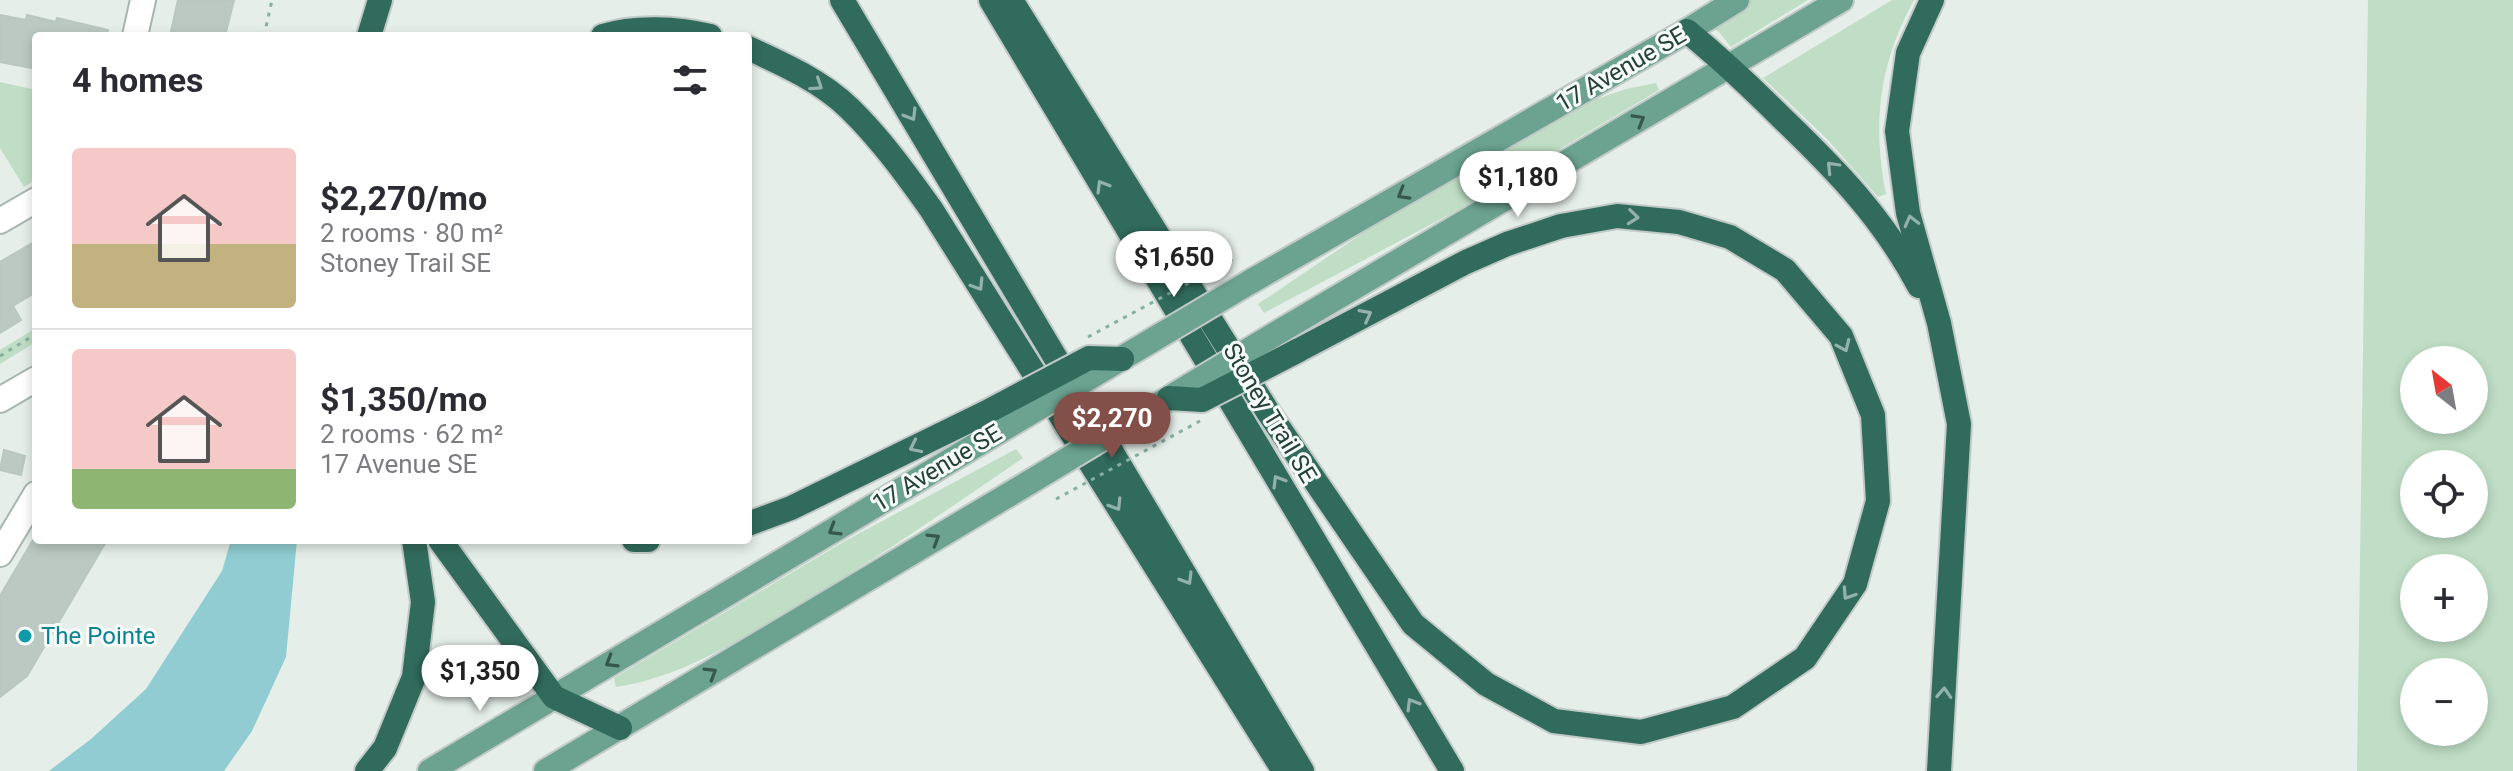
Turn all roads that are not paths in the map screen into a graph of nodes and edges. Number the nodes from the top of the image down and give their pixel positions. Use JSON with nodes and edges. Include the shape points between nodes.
{"nodes":[{"id":1,"x":143,"y":0,"type":"edge"},
{"id":2,"x":380,"y":0,"type":"edge"},
{"id":3,"x":842,"y":0,"type":"edge"},
{"id":4,"x":991,"y":0,"type":"edge"},
{"id":5,"x":1011,"y":0,"type":"edge"},
{"id":6,"x":1737,"y":0,"type":"edge"},
{"id":7,"x":1841,"y":0,"type":"edge"},
{"id":8,"x":1932,"y":0,"type":"edge"},
{"id":9,"x":1687,"y":31,"type":"junction"},
{"id":10,"x":136,"y":32,"type":"edge"},
{"id":11,"x":370,"y":32,"type":"edge"},
{"id":12,"x":637,"y":32,"type":"edge"},
{"id":13,"x":683,"y":32,"type":"edge"},
{"id":14,"x":752,"y":50,"type":"edge"},
{"id":15,"x":1730,"y":66,"type":"junction"},
{"id":16,"x":32,"y":202,"type":"edge"},
{"id":17,"x":0,"y":221,"type":"edge"},
{"id":18,"x":1939,"y":323,"type":"junction"},
{"id":19,"x":1122,"y":359,"type":"joint"},
{"id":20,"x":32,"y":381,"type":"edge"},
{"id":21,"x":1169,"y":398,"type":"junction"},
{"id":22,"x":0,"y":400,"type":"edge"},
{"id":23,"x":991,"y":423,"type":"junction"},
{"id":24,"x":32,"y":501,"type":"edge"},
{"id":25,"x":752,"y":523,"type":"edge"},
{"id":26,"x":415,"y":544,"type":"edge"},
{"id":27,"x":443,"y":544,"type":"edge"},
{"id":28,"x":0,"y":554,"type":"edge"},
{"id":29,"x":554,"y":697,"type":"junction"},
{"id":30,"x":620,"y":728,"type":"junction"},
{"id":31,"x":367,"y":771,"type":"edge"},
{"id":32,"x":430,"y":771,"type":"edge"},
{"id":33,"x":546,"y":771,"type":"edge"},
{"id":34,"x":1284,"y":771,"type":"edge"},
{"id":35,"x":1302,"y":771,"type":"edge"},
{"id":36,"x":1452,"y":771,"type":"edge"},
{"id":37,"x":1939,"y":771,"type":"edge"}],
"edges":[{"from":1,"to":10,"type":"street"},
{"from":2,"to":11,"type":"highway"},
{"from":3,"to":35,"type":"highway","one_way":true},
{"from":36,"to":4,"type":"highway","name":"Stoney Trail SE","one_way":true},
{"from":21,"to":5,"type":"highway","one_way":true,"bridge":true,"via":[[1202,400],[1297,351],[1466,262],[1507,244],[1561,226],[1617,216],[1679,222],[1730,237],[1785,270],[1841,336],[1873,415],[1878,501],[1855,584],[1805,658],[1733,707],[1641,732],[1554,721],[1486,684],[1413,624],[1268,412]]},
{"from":6,"to":9,"type":"main road","name":"17 Avenue SE"},
{"from":7,"to":15,"type":"main road"},
{"from":18,"to":8,"type":"highway","one_way":true,"via":[[1908,213],[1897,131],[1908,53]]},
{"from":9,"to":15,"type":"highway"},
{"from":9,"to":19,"type":"main road","name":"17 Avenue SE","one_way":true,"bridge":true},
{"from":12,"to":13,"type":"highway"},
{"from":14,"to":34,"type":"highway","one_way":true,"via":[[848,106],[900,166]]},
{"from":18,"to":15,"type":"highway","one_way":true,"via":[[1877,218]]},
{"from":21,"to":15,"type":"main road","one_way":true,"bridge":true},
{"from":16,"to":17,"type":"street"},
{"from":37,"to":18,"type":"highway","one_way":true,"via":[[1959,424]]},
{"from":19,"to":23,"type":"highway","bridge":true,"via":[[1089,358]]},
{"from":20,"to":22,"type":"street"},
{"from":30,"to":21,"type":"main road","one_way":true,"bridge":true},
{"from":23,"to":25,"type":"highway","one_way":true},
{"from":23,"to":29,"type":"main road","name":"17 Avenue SE","one_way":true},
{"from":24,"to":28,"type":"street"},
{"from":26,"to":31,"type":"highway","via":[[423,602],[414,677],[385,748]]},
{"from":27,"to":29,"type":"highway"},
{"from":29,"to":30,"type":"highway"},
{"from":29,"to":32,"type":"main road","name":"17 Avenue SE"},
{"from":30,"to":33,"type":"main road"}]}
